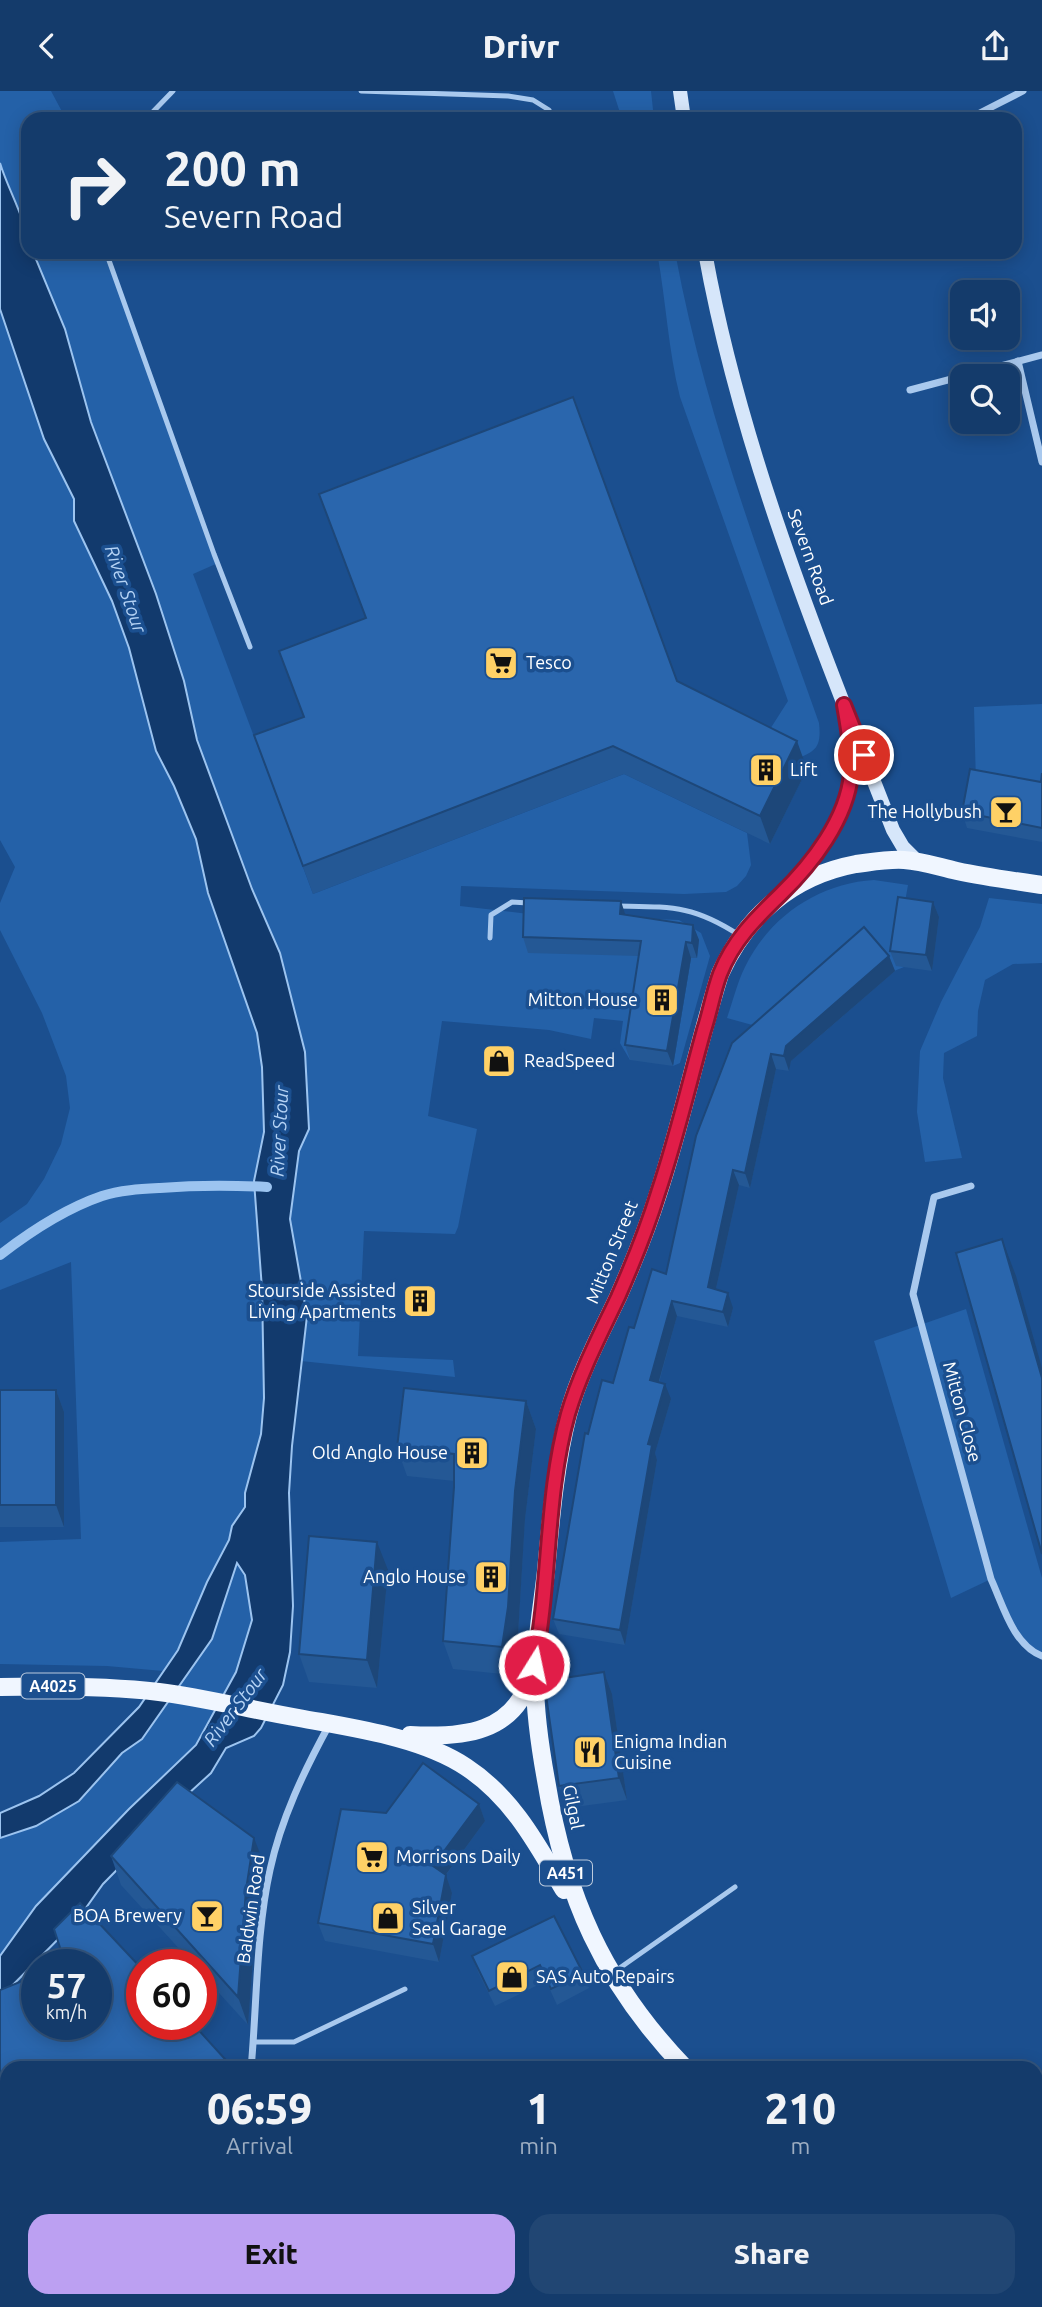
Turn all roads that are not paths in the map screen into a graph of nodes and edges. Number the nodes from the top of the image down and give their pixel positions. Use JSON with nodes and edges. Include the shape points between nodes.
{"nodes":[{"id":1,"x":173,"y":91,"type":"edge"},
{"id":2,"x":361,"y":91,"type":"edge"},
{"id":3,"x":680,"y":91,"type":"edge"},
{"id":4,"x":1023,"y":91,"type":"edge"},
{"id":5,"x":549,"y":110,"type":"dead end"},
{"id":6,"x":155,"y":112,"type":"edge"},
{"id":7,"x":683,"y":112,"type":"edge"},
{"id":8,"x":982,"y":112,"type":"edge"},
{"id":9,"x":109,"y":259,"type":"edge"},
{"id":10,"x":706,"y":259,"type":"edge"},
{"id":11,"x":1042,"y":355,"type":"edge"},
{"id":12,"x":1018,"y":361,"type":"junction"},
{"id":13,"x":910,"y":390,"type":"dead end"},
{"id":14,"x":1042,"y":462,"type":"edge"},
{"id":15,"x":250,"y":647,"type":"dead end"},
{"id":16,"x":844,"y":705,"type":"junction"},
{"id":17,"x":917,"y":861,"type":"junction"},
{"id":18,"x":1042,"y":885,"type":"edge"},
{"id":19,"x":779,"y":896,"type":"junction"},
{"id":20,"x":539,"y":903,"type":"edge"},
{"id":21,"x":606,"y":905,"type":"edge"},
{"id":22,"x":741,"y":936,"type":"junction"},
{"id":23,"x":490,"y":938,"type":"dead end"},
{"id":24,"x":971,"y":1186,"type":"dead end"},
{"id":25,"x":538,"y":1644,"type":"junction"},
{"id":26,"x":1042,"y":1656,"type":"edge"},
{"id":27,"x":0,"y":1687,"type":"edge"},
{"id":28,"x":330,"y":1724,"type":"junction"},
{"id":29,"x":367,"y":1731,"type":"junction"},
{"id":30,"x":734,"y":1887,"type":"dead end"},
{"id":31,"x":592,"y":1938,"type":"junction"},
{"id":32,"x":612,"y":1973,"type":"junction"},
{"id":33,"x":405,"y":1989,"type":"dead end"},
{"id":34,"x":253,"y":2042,"type":"junction"},
{"id":35,"x":252,"y":2061,"type":"edge"},
{"id":36,"x":678,"y":2061,"type":"edge"}],
"edges":[{"from":1,"to":6,"type":"lane"},
{"from":2,"to":5,"type":"lane","via":[[508,96],[533,100]]},
{"from":3,"to":7,"type":"street"},
{"from":4,"to":8,"type":"street"},
{"from":9,"to":15,"type":"lane"},
{"from":10,"to":16,"type":"street","name":"Severn Road","via":[[726,355],[760,474]]},
{"from":11,"to":12,"type":"street"},
{"from":12,"to":13,"type":"street"},
{"from":12,"to":14,"type":"street"},
{"from":16,"to":17,"type":"street","name":"Severn Road","via":[[893,830]]},
{"from":16,"to":19,"type":"street","name":"Mitton Street","via":[[850,746],[848,792],[833,827]]},
{"from":17,"to":18,"type":"main road","name":"Mitton Street","number":"A451"},
{"from":17,"to":19,"type":"main road","name":"Mitton Street","number":"A451","via":[[838,867]]},
{"from":19,"to":22,"type":"main road","name":"Mitton Street","number":"A451"},
{"from":20,"to":23,"type":"lane","via":[[512,902],[497,910],[491,915]]},
{"from":21,"to":22,"type":"lane","via":[[703,914]]},
{"from":22,"to":25,"type":"main road","name":"Mitton Street","number":"A451","via":[[720,974],[659,1192],[568,1413],[554,1491]]},
{"from":24,"to":26,"type":"street","name":"Mitton Close","via":[[934,1197],[913,1294],[991,1579],[1029,1651]]},
{"from":25,"to":29,"type":"main road","number":"A4025","via":[[522,1699],[513,1712],[487,1728],[446,1736]]},
{"from":25,"to":31,"type":"main road","name":"Gilgal","number":"A451","via":[[536,1706],[548,1794],[562,1861]]},
{"from":27,"to":28,"type":"main road","number":"A4025","via":[[106,1688],[203,1699]]},
{"from":28,"to":29,"type":"main road","number":"A4025"},
{"from":28,"to":34,"type":"street","name":"Baldwin Road","via":[[287,1810],[270,1870]]},
{"from":29,"to":31,"type":"main road","via":[[454,1760],[495,1790],[526,1826]]},
{"from":30,"to":32,"type":"lane"},
{"from":31,"to":32,"type":"main road","name":"Gilgal","number":"A451"},
{"from":32,"to":36,"type":"main road","name":"Gilgal","number":"A451"},
{"from":33,"to":34,"type":"lane","via":[[294,2042]]},
{"from":34,"to":35,"type":"street","name":"Baldwin Road"}]}
